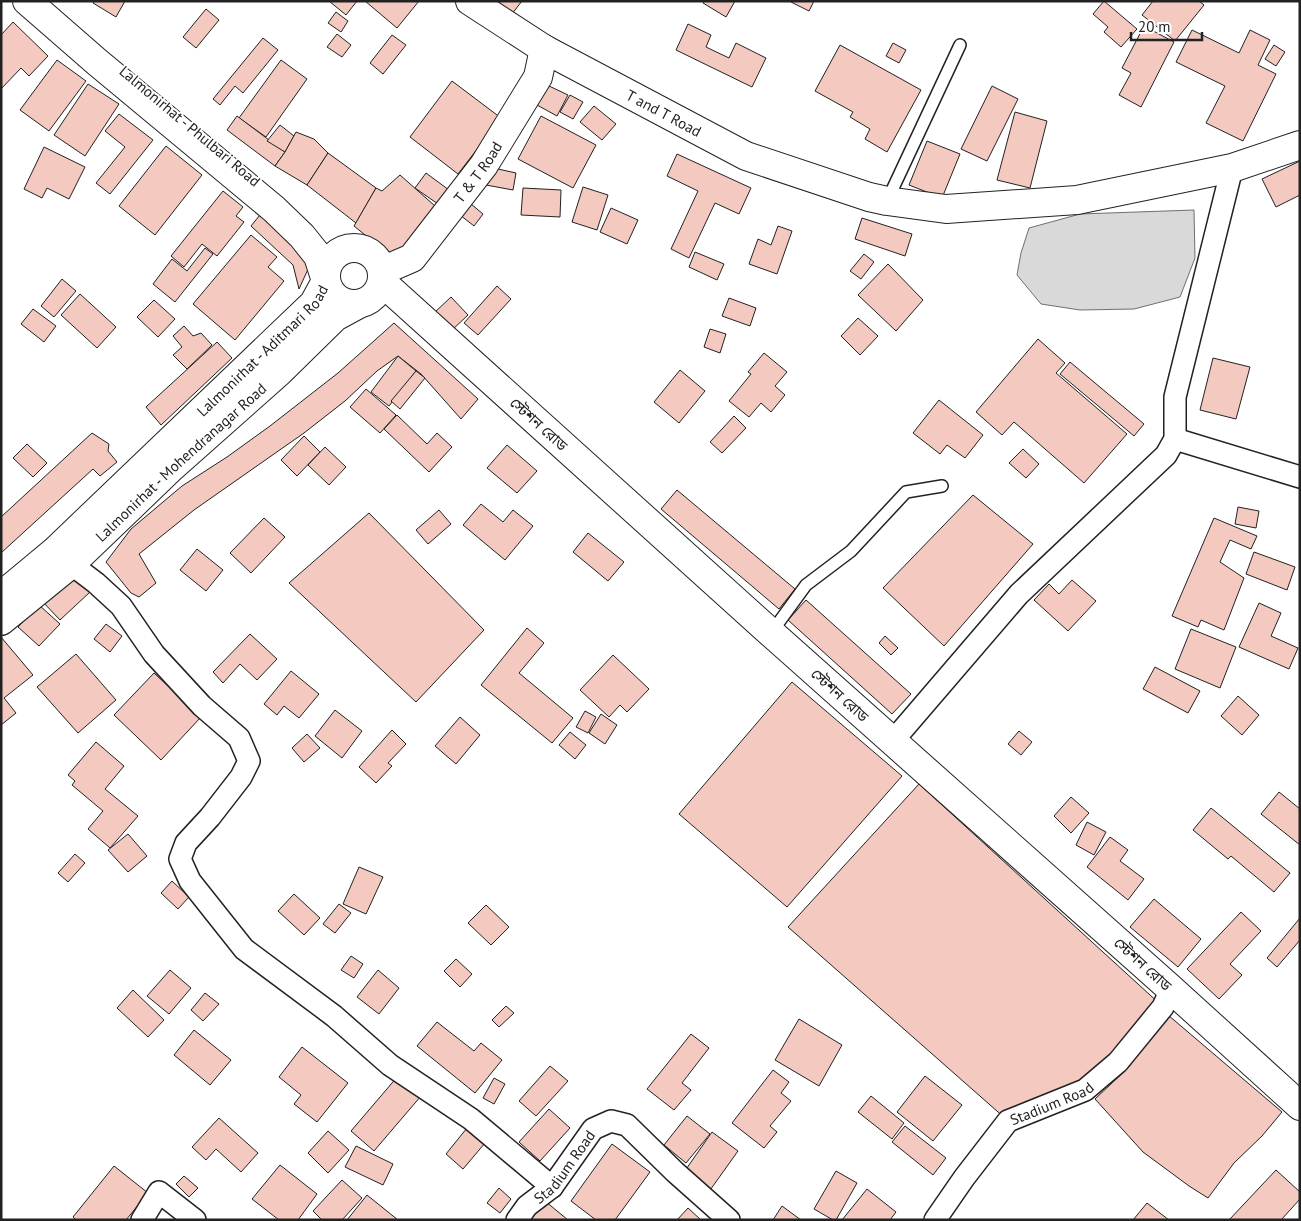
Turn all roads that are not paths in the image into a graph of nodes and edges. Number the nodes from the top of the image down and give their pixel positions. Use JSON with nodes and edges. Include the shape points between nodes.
{"nodes":[{"id":1,"x":27,"y":1,"type":"edge"},
{"id":2,"x":41,"y":1,"type":"edge"},
{"id":3,"x":470,"y":1,"type":"edge"},
{"id":4,"x":960,"y":45,"type":"dead end"},
{"id":5,"x":544,"y":50,"type":"junction"},
{"id":6,"x":1300,"y":145,"type":"edge"},
{"id":7,"x":1232,"y":168,"type":"junction"},
{"id":8,"x":878,"y":199,"type":"junction"},
{"id":9,"x":339,"y":252,"type":"junction"},
{"id":10,"x":382,"y":276,"type":"junction"},
{"id":11,"x":326,"y":281,"type":"junction"},
{"id":12,"x":359,"y":304,"type":"junction"},
{"id":13,"x":1175,"y":439,"type":"junction"},
{"id":14,"x":1300,"y":477,"type":"edge"},
{"id":15,"x":942,"y":486,"type":"dead end"},
{"id":16,"x":70,"y":564,"type":"junction"},
{"id":17,"x":1,"y":596,"type":"edge"},
{"id":18,"x":1,"y":621,"type":"edge"},
{"id":19,"x":771,"y":633,"type":"junction"},
{"id":20,"x":892,"y":742,"type":"junction"},
{"id":21,"x":1171,"y":990,"type":"junction"},
{"id":22,"x":1300,"y":1106,"type":"edge"},
{"id":23,"x":552,"y":1187,"type":"junction"},
{"id":24,"x":142,"y":1220,"type":"edge"},
{"id":25,"x":195,"y":1220,"type":"edge"},
{"id":26,"x":517,"y":1220,"type":"edge"},
{"id":27,"x":729,"y":1220,"type":"edge"},
{"id":28,"x":936,"y":1220,"type":"edge"}],
"edges":[{"from":1,"to":11,"type":"main road","name":"Lalmonirhat - Aditmari Road","via":[[274,209],[318,256]]},
{"from":2,"to":9,"type":"main road","name":"Lalmonirhat - Phulbari Road"},
{"from":3,"to":5,"type":"main road","name":"T and T Road"},
{"from":4,"to":8,"type":"lane"},
{"from":5,"to":8,"type":"main road","name":"T and T Road","via":[[746,156]]},
{"from":5,"to":10,"type":"main road","name":"T & T Road","via":[[538,77],[484,165],[412,258]]},
{"from":6,"to":7,"type":"main road","name":"T and T Road"},
{"from":7,"to":8,"type":"main road","name":"T and T Road","via":[[1077,200],[946,209]]},
{"from":7,"to":13,"type":"street","via":[[1175,396]]},
{"from":9,"to":10,"type":"main road","via":[[360,248],[371,253],[378,260]]},
{"from":9,"to":11,"type":"main road","via":[[328,264]]},
{"from":10,"to":12,"type":"main road","via":[[378,292]]},
{"from":10,"to":19,"type":"main road","name":"স্টেশন রোড"},
{"from":11,"to":12,"type":"main road","via":[[338,299],[348,304]]},
{"from":11,"to":17,"type":"main road","name":"Lalmonirhat - Aditmari Road","via":[[314,303],[55,551]]},
{"from":12,"to":16,"type":"main road","name":"Lalmonirhat - Mohendranagar Road","via":[[335,317]]},
{"from":13,"to":14,"type":"street"},
{"from":13,"to":20,"type":"street","via":[[1166,455],[1019,594]]},
{"from":15,"to":19,"type":"lane","via":[[906,492],[851,551],[806,585]]},
{"from":16,"to":18,"type":"main road","name":"Lalmonirhat - Mohendranagar Road"},
{"from":16,"to":23,"type":"street","via":[[121,606],[154,654],[202,706],[239,738],[249,761],[236,784],[186,843],[180,860],[190,881],[244,948],[334,1016],[390,1064],[471,1119]]},
{"from":19,"to":20,"type":"main road","name":"স্টেশন রোড"},
{"from":20,"to":21,"type":"main road","name":"স্টেশন রোড"},
{"from":21,"to":22,"type":"main road","name":"স্টেশন রোড"},
{"from":21,"to":28,"type":"street","name":"Stadium Road","via":[[1163,1007],[1118,1062],[1084,1090],[1008,1121]]},
{"from":23,"to":26,"type":"street","name":"Stadium Road","via":[[527,1206]]},
{"from":23,"to":27,"type":"street","name":"Stadium Road","via":[[593,1129],[611,1121],[627,1125]]},
{"from":24,"to":25,"type":"street","via":[[159,1192]]}]}
